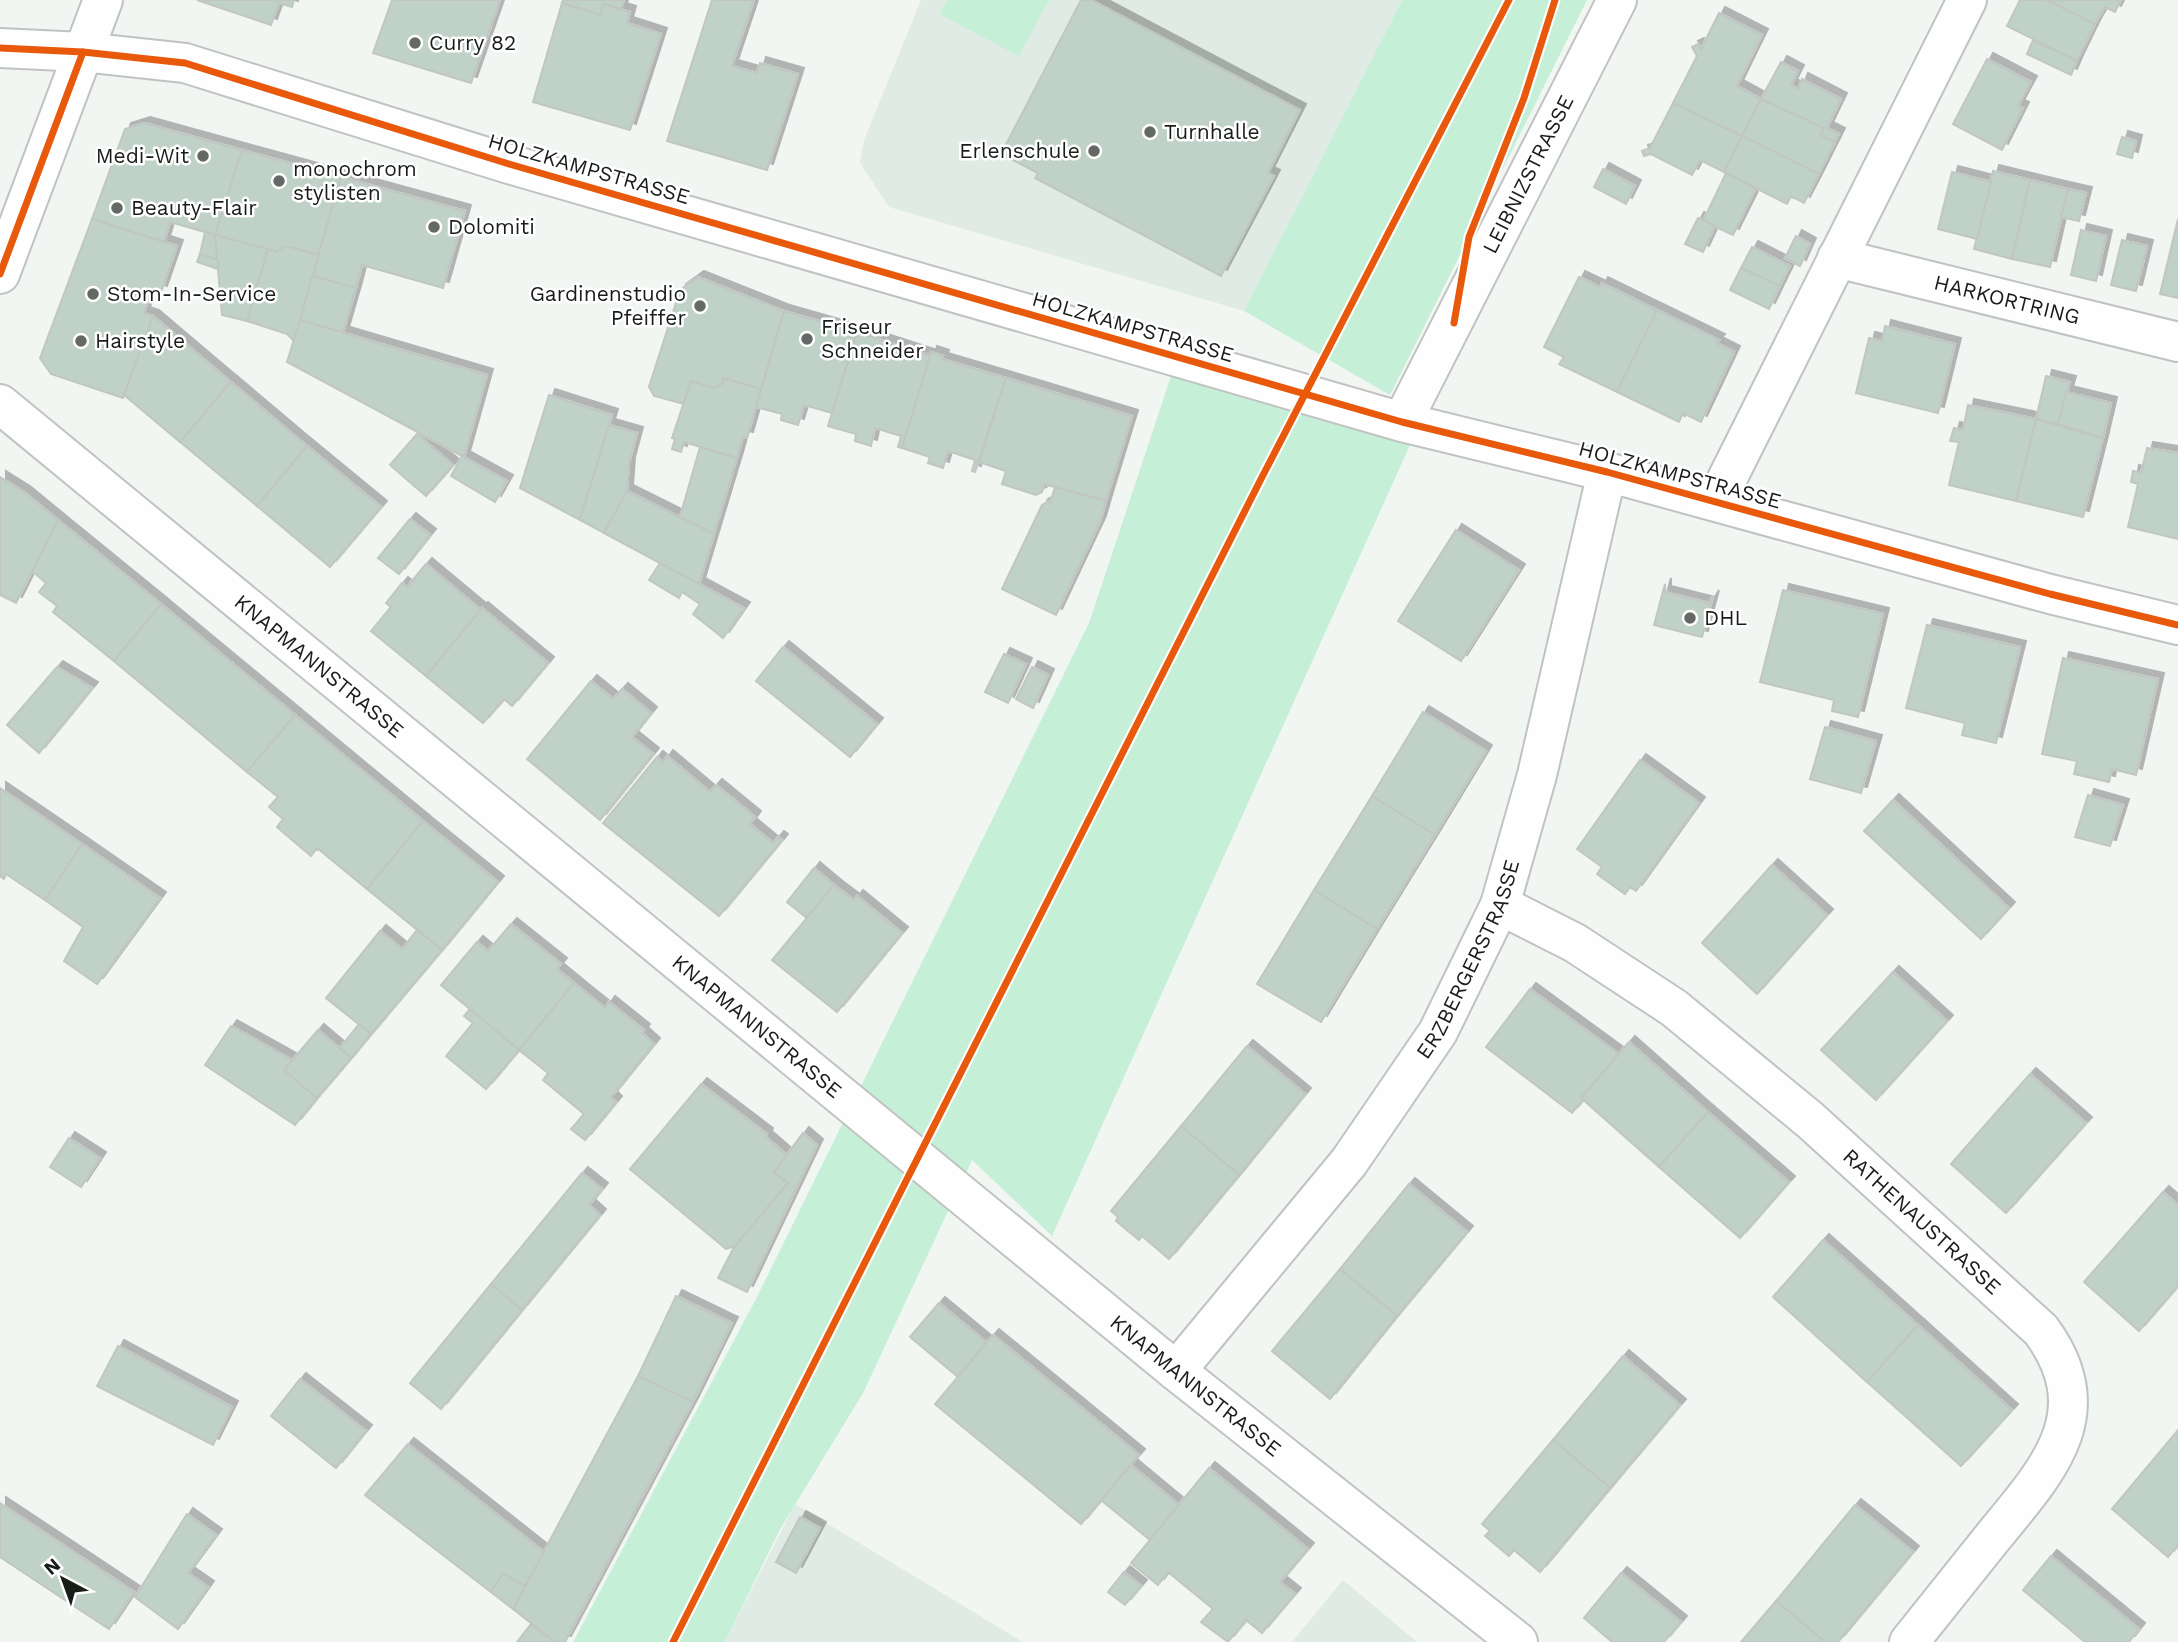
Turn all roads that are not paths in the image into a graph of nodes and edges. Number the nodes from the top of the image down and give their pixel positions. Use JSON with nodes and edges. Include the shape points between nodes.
{"nodes":[{"id":1,"x":103,"y":0,"type":"edge"},
{"id":2,"x":1617,"y":0,"type":"edge"},
{"id":3,"x":1967,"y":0,"type":"edge"},
{"id":4,"x":0,"y":48,"type":"edge"},
{"id":5,"x":83,"y":52,"type":"junction"},
{"id":6,"x":1837,"y":258,"type":"junction"},
{"id":7,"x":0,"y":274,"type":"edge"},
{"id":8,"x":2178,"y":342,"type":"edge"},
{"id":9,"x":0,"y":404,"type":"edge"},
{"id":10,"x":1402,"y":422,"type":"junction"},
{"id":11,"x":1607,"y":472,"type":"junction"},
{"id":12,"x":1716,"y":501,"type":"junction"},
{"id":13,"x":2178,"y":625,"type":"edge"},
{"id":14,"x":1500,"y":905,"type":"junction"},
{"id":15,"x":1176,"y":1371,"type":"junction"},
{"id":16,"x":1518,"y":1642,"type":"edge"},
{"id":17,"x":1909,"y":1642,"type":"edge"}],
"edges":[{"from":1,"to":5,"type":"street"},
{"from":2,"to":10,"type":"street","name":"LEIBNIZSTRASSE"},
{"from":3,"to":6,"type":"street"},
{"from":4,"to":5,"type":"street","name":"HOLZKAMPSTRASSE"},
{"from":5,"to":7,"type":"street"},
{"from":5,"to":10,"type":"street","name":"HOLZKAMPSTRASSE","via":[[185,63],[509,164]]},
{"from":6,"to":8,"type":"street","name":"HARKORTRING"},
{"from":6,"to":12,"type":"street"},
{"from":9,"to":15,"type":"street","name":"KNAPMANNSTRASSE"},
{"from":10,"to":11,"type":"street","name":"HOLZKAMPSTRASSE"},
{"from":11,"to":12,"type":"street","name":"HOLZKAMPSTRASSE"},
{"from":11,"to":14,"type":"street","name":"ERZBERGERSTRASSE","via":[[1537,775]]},
{"from":12,"to":13,"type":"street","name":"HOLZKAMPSTRASSE"},
{"from":14,"to":15,"type":"street","name":"ERZBERGERSTRASSE","via":[[1438,1032],[1349,1162]]},
{"from":14,"to":17,"type":"street","name":"RATHENAUSTRASSE","via":[[1575,943],[1674,1008],[1810,1120],[2041,1330],[2053,1347],[2064,1373],[2068,1404],[2063,1435],[2046,1472]]},
{"from":15,"to":16,"type":"street","name":"KNAPMANNSTRASSE"}]}
